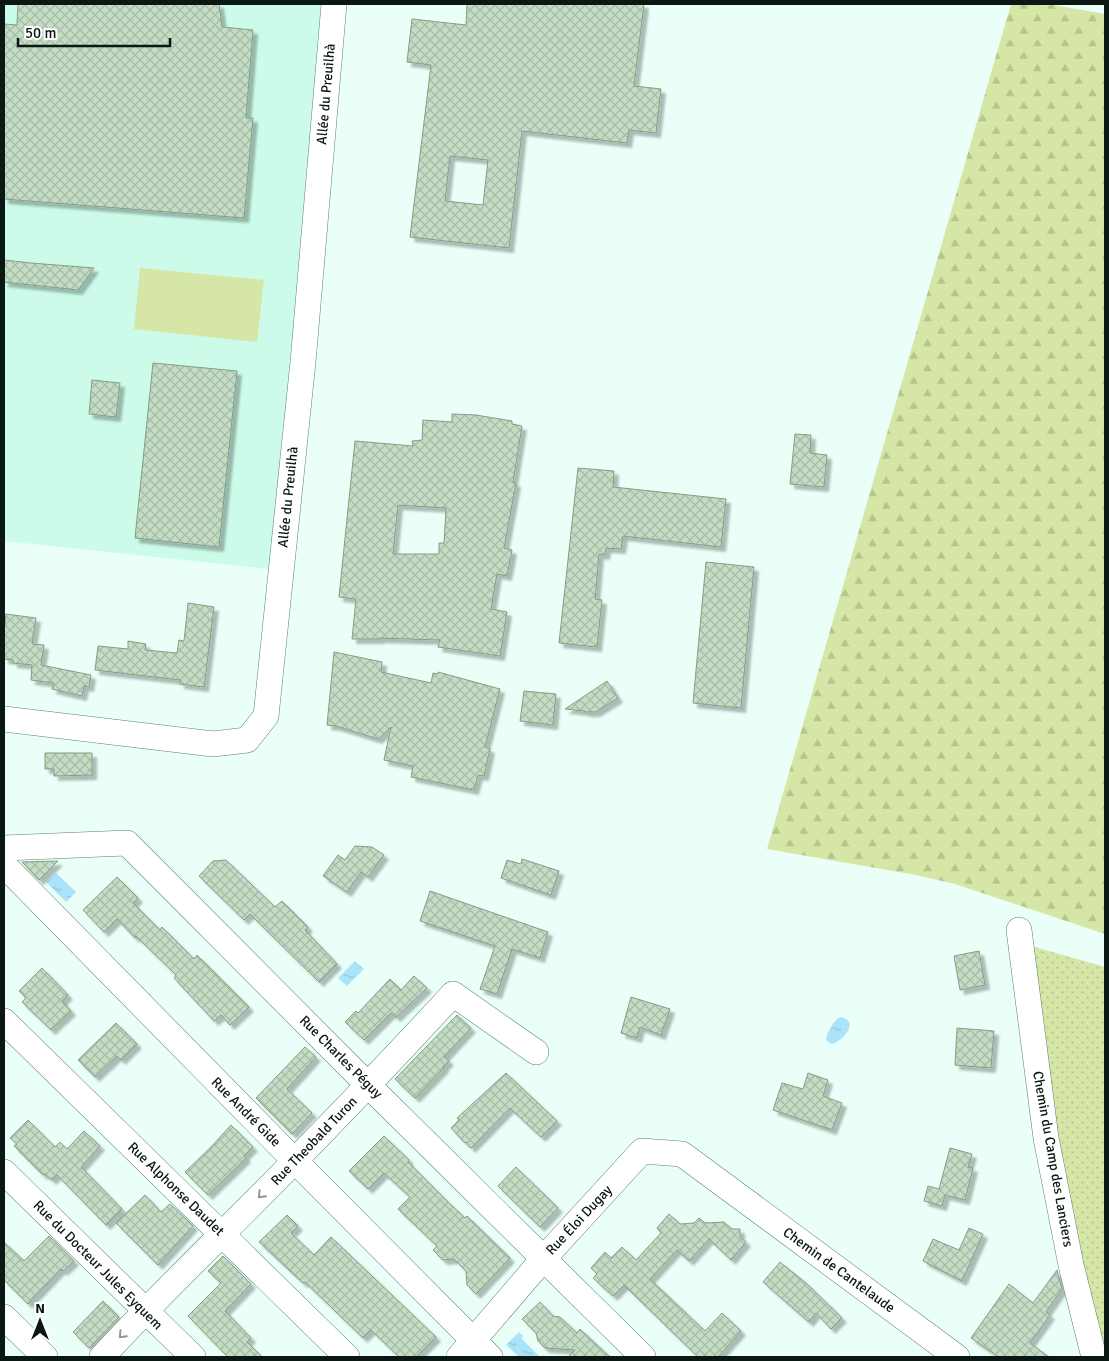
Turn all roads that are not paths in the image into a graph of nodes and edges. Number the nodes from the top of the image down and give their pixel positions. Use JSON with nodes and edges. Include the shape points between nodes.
{"nodes":[{"id":1,"x":334,"y":4,"type":"edge"},
{"id":2,"x":4,"y":719,"type":"edge"},
{"id":3,"x":4,"y":848,"type":"edge"},
{"id":4,"x":4,"y":865,"type":"edge"},
{"id":5,"x":1019,"y":930,"type":"dead end"},
{"id":6,"x":4,"y":1022,"type":"edge"},
{"id":7,"x":536,"y":1052,"type":"dead end"},
{"id":8,"x":368,"y":1085,"type":"junction"},
{"id":9,"x":295,"y":1161,"type":"junction"},
{"id":10,"x":4,"y":1172,"type":"edge"},
{"id":11,"x":722,"y":1184,"type":"joint"},
{"id":12,"x":222,"y":1234,"type":"junction"},
{"id":13,"x":544,"y":1258,"type":"junction"},
{"id":14,"x":144,"y":1311,"type":"junction"},
{"id":15,"x":4,"y":1317,"type":"edge"},
{"id":16,"x":474,"y":1352,"type":"edge"},
{"id":17,"x":45,"y":1357,"type":"edge"},
{"id":18,"x":102,"y":1357,"type":"edge"},
{"id":19,"x":193,"y":1357,"type":"edge"},
{"id":20,"x":347,"y":1357,"type":"edge"},
{"id":21,"x":644,"y":1357,"type":"edge"},
{"id":22,"x":957,"y":1357,"type":"edge"},
{"id":23,"x":1094,"y":1357,"type":"edge"}],
"edges":[{"from":1,"to":2,"type":"street","name":"Allée du Preuilhà","via":[[303,362],[266,716],[247,740],[213,744]]},
{"from":3,"to":8,"type":"street","name":"Rue Charles Péguy","via":[[127,843]]},
{"from":4,"to":9,"type":"street","name":"Rue André Gide"},
{"from":5,"to":23,"type":"street","name":"Chemin du Camp des Lanciers","via":[[1046,1138],[1071,1265]]},
{"from":6,"to":12,"type":"street","name":"Rue Alphonse Daudet"},
{"from":7,"to":8,"type":"street","name":"Rue Theobald Turon","via":[[453,994]]},
{"from":8,"to":9,"type":"street","name":"Rue Theobald Turon"},
{"from":8,"to":13,"type":"street","name":"Rue Charles Péguy"},
{"from":9,"to":12,"type":"street","name":"Rue Theobald Turon","one_way":true},
{"from":9,"to":16,"type":"street","name":"Rue André Gide"},
{"from":10,"to":14,"type":"street","name":"Rue du Docteur Jules Eyquem"},
{"from":11,"to":13,"type":"street","name":"Rue Éloi Dugay","via":[[682,1154],[642,1152]]},
{"from":11,"to":22,"type":"street","name":"Chemin de Cantelaude"},
{"from":12,"to":14,"type":"street","name":"Rue Theobald Turon"},
{"from":12,"to":20,"type":"street","name":"Rue Alphonse Daudet"},
{"from":13,"to":16,"type":"street","name":"Rue Éloi Dugay"},
{"from":13,"to":21,"type":"street","name":"Rue Charles Péguy"},
{"from":14,"to":18,"type":"street","name":"Rue Theobald Turon","one_way":true},
{"from":14,"to":19,"type":"street","name":"Rue du Docteur Jules Eyquem"},
{"from":15,"to":17,"type":"street"}]}
